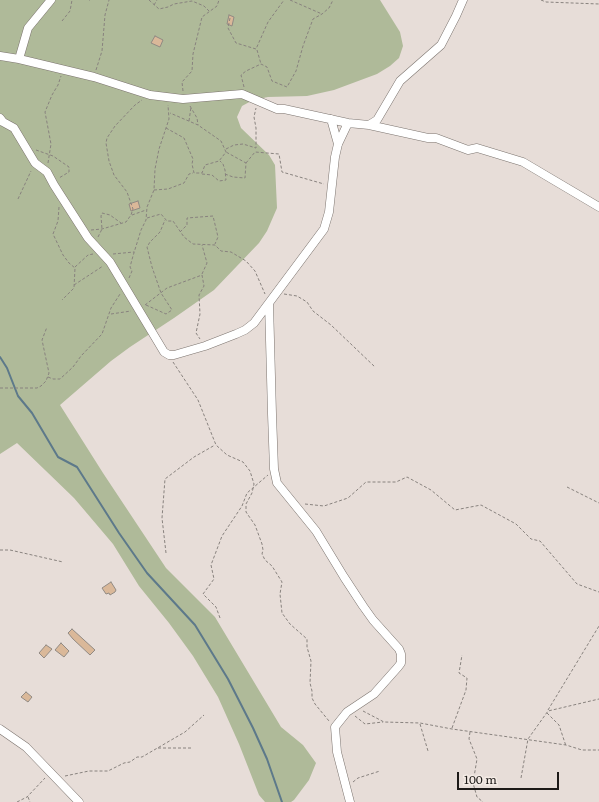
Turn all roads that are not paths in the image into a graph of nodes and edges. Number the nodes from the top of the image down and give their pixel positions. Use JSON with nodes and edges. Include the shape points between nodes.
{"nodes":[{"id":1,"x":51,"y":0,"type":"edge"},
{"id":2,"x":463,"y":0,"type":"edge"},
{"id":3,"x":0,"y":56,"type":"edge"},
{"id":4,"x":18,"y":59,"type":"junction"},
{"id":5,"x":0,"y":118,"type":"edge"},
{"id":6,"x":331,"y":119,"type":"junction"},
{"id":7,"x":348,"y":123,"type":"junction"},
{"id":8,"x":369,"y":125,"type":"junction"},
{"id":9,"x":338,"y":144,"type":"junction"},
{"id":10,"x":599,"y":207,"type":"edge"},
{"id":11,"x":269,"y":303,"type":"junction"},
{"id":12,"x":0,"y":729,"type":"edge"},
{"id":13,"x":79,"y":802,"type":"edge"},
{"id":14,"x":350,"y":802,"type":"edge"}],
"edges":[{"from":1,"to":4,"type":"street","via":[[28,28]]},
{"from":2,"to":8,"type":"street","via":[[441,45],[400,81],[377,120]]},
{"from":3,"to":4,"type":"street"},
{"from":4,"to":6,"type":"street","via":[[94,77],[150,96],[188,101],[236,94],[277,109]]},
{"from":5,"to":11,"type":"street","via":[[14,128],[36,163],[45,170],[88,238],[110,262],[124,286],[142,307],[164,352],[174,356],[245,330],[254,323]]},
{"from":6,"to":7,"type":"street"},
{"from":6,"to":9,"type":"street"},
{"from":7,"to":8,"type":"street"},
{"from":7,"to":9,"type":"street"},
{"from":8,"to":10,"type":"street","via":[[436,138],[468,150],[477,148],[522,162]]},
{"from":9,"to":11,"type":"street","via":[[324,229]]},
{"from":11,"to":14,"type":"street","via":[[276,478],[279,486],[316,531],[363,606],[399,649],[402,659],[398,668],[374,694],[347,712],[335,726],[337,752]]},
{"from":12,"to":13,"type":"street","via":[[26,747]]}]}
